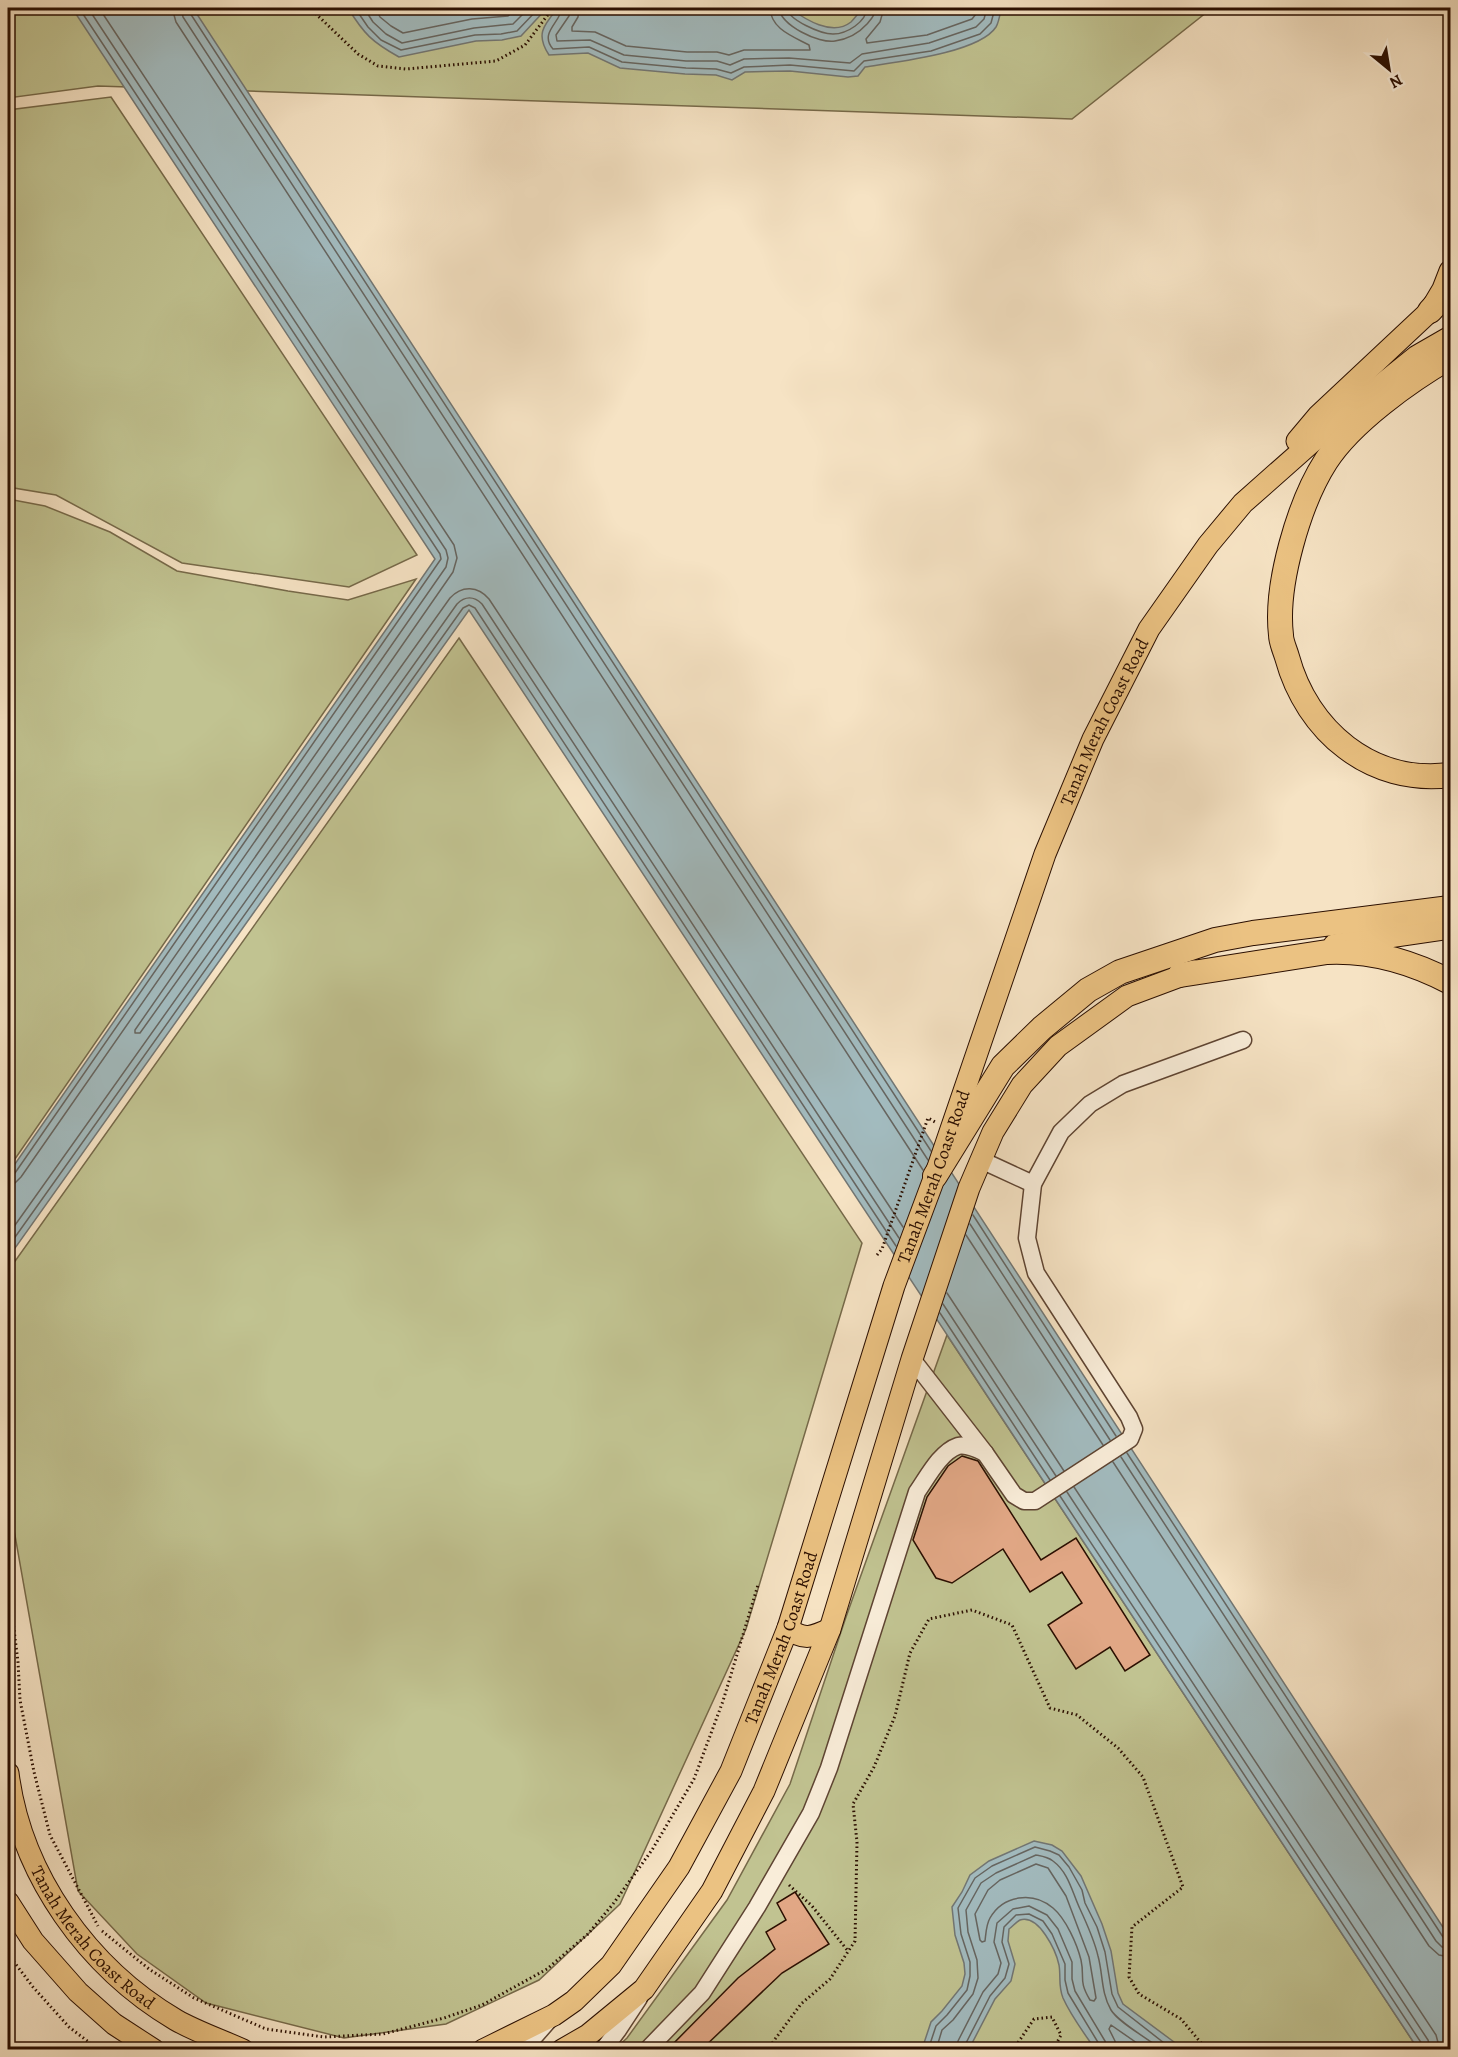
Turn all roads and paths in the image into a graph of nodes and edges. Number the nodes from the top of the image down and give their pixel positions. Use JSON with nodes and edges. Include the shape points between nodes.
{"nodes":[{"id":1,"x":303,"y":8,"type":"edge"},
{"id":2,"x":553,"y":8,"type":"edge"},
{"id":3,"x":1450,"y":271,"type":"edge"},
{"id":4,"x":1450,"y":289,"type":"edge"},
{"id":5,"x":1430,"y":311,"type":"junction"},
{"id":6,"x":1450,"y":337,"type":"edge"},
{"id":7,"x":1450,"y":357,"type":"edge"},
{"id":8,"x":1244,"y":502,"type":"junction"},
{"id":9,"x":1450,"y":775,"type":"edge"},
{"id":10,"x":1450,"y":908,"type":"edge"},
{"id":11,"x":1450,"y":928,"type":"edge"},
{"id":12,"x":1180,"y":975,"type":"junction"},
{"id":13,"x":1450,"y":982,"type":"edge"},
{"id":14,"x":1243,"y":1040,"type":"dead end"},
{"id":15,"x":923,"y":1132,"type":"dead end"},
{"id":16,"x":981,"y":1160,"type":"junction"},
{"id":17,"x":935,"y":1176,"type":"junction"},
{"id":18,"x":1033,"y":1184,"type":"junction"},
{"id":19,"x":877,"y":1255,"type":"dead end"},
{"id":20,"x":912,"y":1359,"type":"junction"},
{"id":21,"x":985,"y":1453,"type":"junction"},
{"id":22,"x":8,"y":1581,"type":"edge"},
{"id":23,"x":758,"y":1585,"type":"dead end"},
{"id":24,"x":788,"y":1628,"type":"junction"},
{"id":25,"x":830,"y":1629,"type":"junction"},
{"id":26,"x":8,"y":1773,"type":"edge"},
{"id":27,"x":777,"y":1873,"type":"junction"},
{"id":28,"x":8,"y":1902,"type":"edge"},
{"id":29,"x":848,"y":1951,"type":"junction"},
{"id":30,"x":8,"y":1954,"type":"edge"},
{"id":31,"x":644,"y":1989,"type":"junction"},
{"id":32,"x":554,"y":2015,"type":"junction"},
{"id":33,"x":99,"y":2049,"type":"edge"},
{"id":34,"x":154,"y":2049,"type":"edge"},
{"id":35,"x":243,"y":2049,"type":"edge"},
{"id":36,"x":483,"y":2049,"type":"edge"},
{"id":37,"x":525,"y":2049,"type":"edge"},
{"id":38,"x":562,"y":2049,"type":"edge"},
{"id":39,"x":603,"y":2049,"type":"edge"},
{"id":40,"x":647,"y":2049,"type":"edge"},
{"id":41,"x":767,"y":2049,"type":"edge"},
{"id":42,"x":1013,"y":2049,"type":"edge"},
{"id":43,"x":1053,"y":2049,"type":"edge"},
{"id":44,"x":1207,"y":2049,"type":"edge"}],
"edges":[{"from":1,"to":2,"type":"path","via":[[316,14],[358,54],[378,66],[406,69],[496,61],[525,45]]},
{"from":3,"to":5,"type":"main road"},
{"from":4,"to":5,"type":"highway"},
{"from":5,"to":8,"type":"main road","via":[[1318,416]]},
{"from":6,"to":8,"type":"main road","name":"Tanah Merah Coast Road","via":[[1417,357],[1338,420]]},
{"from":7,"to":9,"type":"highway","via":[[1398,391],[1358,424],[1326,461],[1305,504],[1281,595],[1281,635],[1292,678],[1313,716],[1346,749],[1387,771],[1431,778]]},
{"from":8,"to":17,"type":"main road","name":"Tanah Merah Coast Road","via":[[1208,545],[1149,629],[1093,738],[1045,854]]},
{"from":10,"to":17,"type":"highway","via":[[1215,940],[1120,972],[1088,990],[1003,1066]]},
{"from":11,"to":12,"type":"main road","name":"Tanah Merah Coast Road","via":[[1250,957]]},
{"from":12,"to":13,"type":"highway","via":[[1346,951],[1398,961]]},
{"from":12,"to":16,"type":"main road","name":"Tanah Merah Coast Road","via":[[1127,996],[1058,1046],[1022,1085]]},
{"from":14,"to":18,"type":"lane","via":[[1123,1084],[1090,1104],[1061,1132]]},
{"from":15,"to":19,"type":"path"},
{"from":16,"to":18,"type":"lane"},
{"from":16,"to":20,"type":"main road","name":"Tanah Merah Coast Road"},
{"from":17,"to":24,"type":"main road","name":"Tanah Merah Coast Road","via":[[894,1286]]},
{"from":18,"to":21,"type":"lane","via":[[1027,1238],[1036,1274],[1134,1429],[1130,1439],[1035,1501],[1024,1501],[1014,1495]]},
{"from":20,"to":21,"type":"lane"},
{"from":20,"to":25,"type":"main road","name":"Tanah Merah Coast Road"},
{"from":21,"to":27,"type":"lane","via":[[958,1446],[944,1455],[917,1492],[829,1768],[811,1813]]},
{"from":22,"to":23,"type":"path","via":[[20,1700],[50,1836],[99,1929],[194,1998],[266,2029],[324,2037],[384,2034],[482,2006],[547,1969],[588,1934],[652,1850],[694,1779],[723,1701]]},
{"from":24,"to":25,"type":"main road","via":[[805,1638]]},
{"from":24,"to":32,"type":"main road","name":"Tanah Merah Coast Road","via":[[731,1771],[679,1867],[611,1965]]},
{"from":25,"to":31,"type":"main road","name":"Tanah Merah Coast Road","via":[[764,1791],[712,1891]]},
{"from":26,"to":35,"type":"main road","name":"Tanah Merah Coast Road","via":[[22,1835],[46,1889],[74,1928],[115,1976],[177,2020]]},
{"from":27,"to":29,"type":"path","via":[[812,1905]]},
{"from":27,"to":40,"type":"lane","via":[[702,1993]]},
{"from":28,"to":34,"type":"main road","via":[[33,1941],[78,1992],[114,2024]]},
{"from":29,"to":41,"type":"path","via":[[830,1979],[801,2004]]},
{"from":29,"to":44,"type":"path","via":[[855,1941],[857,1842],[853,1804],[874,1767],[895,1716],[910,1653],[929,1619],[972,1610],[1012,1625],[1050,1708],[1077,1715],[1118,1748],[1143,1776],[1183,1887],[1132,1927],[1129,1977],[1139,1994],[1181,2019]]},
{"from":30,"to":33,"type":"path","via":[[69,2026]]},
{"from":31,"to":38,"type":"main road","name":"Tanah Merah Coast Road","via":[[588,2035]]},
{"from":31,"to":39,"type":"lane"},
{"from":32,"to":36,"type":"main road","name":"Tanah Merah Coast Road"},
{"from":32,"to":37,"type":"lane"},
{"from":42,"to":43,"type":"path","via":[[1034,2019],[1052,2017],[1061,2035]]}]}
